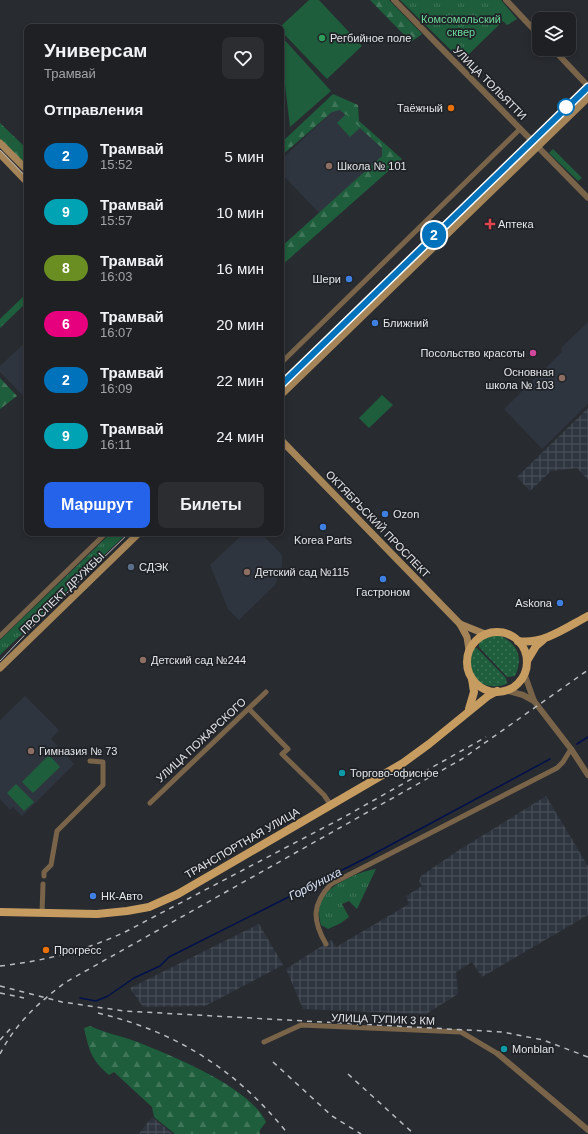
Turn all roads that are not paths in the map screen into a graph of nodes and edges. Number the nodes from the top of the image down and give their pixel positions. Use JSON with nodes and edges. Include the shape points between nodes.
{"nodes":[{"id":1,"x":394,"y":0,"type":"edge"},
{"id":2,"x":506,"y":0,"type":"edge"},
{"id":3,"x":532,"y":28,"type":"edge"},
{"id":4,"x":559,"y":56,"type":"edge"},
{"id":5,"x":588,"y":86,"type":"edge"},
{"id":6,"x":588,"y":98,"type":"edge"},
{"id":7,"x":520,"y":129,"type":"junction"},
{"id":8,"x":0,"y":143,"type":"edge"},
{"id":9,"x":538,"y":147,"type":"junction"},
{"id":10,"x":0,"y":154,"type":"edge"},
{"id":11,"x":24,"y":167,"type":"edge"},
{"id":12,"x":24,"y":179,"type":"edge"},
{"id":13,"x":588,"y":198,"type":"edge"},
{"id":14,"x":284,"y":360,"type":"edge"},
{"id":15,"x":284,"y":392,"type":"edge"},
{"id":16,"x":284,"y":443,"type":"edge"},
{"id":17,"x":103,"y":536,"type":"edge"},
{"id":18,"x":136,"y":536,"type":"edge"},
{"id":19,"x":588,"y":616,"type":"edge"},
{"id":20,"x":460,"y":624,"type":"junction"},
{"id":21,"x":485,"y":634,"type":"junction"},
{"id":22,"x":0,"y":636,"type":"edge"},
{"id":23,"x":544,"y":639,"type":"junction"},
{"id":24,"x":518,"y":641,"type":"junction"},
{"id":25,"x":469,"y":650,"type":"junction"},
{"id":26,"x":526,"y":662,"type":"junction"},
{"id":27,"x":0,"y":668,"type":"edge"},
{"id":28,"x":524,"y":673,"type":"junction"},
{"id":29,"x":472,"y":678,"type":"junction"},
{"id":30,"x":501,"y":691,"type":"junction"},
{"id":31,"x":266,"y":692,"type":"dead end"},
{"id":32,"x":534,"y":701,"type":"junction"},
{"id":33,"x":249,"y":709,"type":"junction"},
{"id":34,"x":468,"y":711,"type":"junction"},
{"id":35,"x":571,"y":749,"type":"junction"},
{"id":36,"x":90,"y":761,"type":"dead end"},
{"id":37,"x":588,"y":775,"type":"edge"},
{"id":38,"x":150,"y":803,"type":"dead end"},
{"id":39,"x":330,"y":804,"type":"junction"},
{"id":40,"x":44,"y":876,"type":"dead end"},
{"id":41,"x":43,"y":884,"type":"dead end"},
{"id":42,"x":0,"y":912,"type":"edge"},
{"id":43,"x":42,"y":913,"type":"junction"},
{"id":44,"x":326,"y":944,"type":"dead end"},
{"id":45,"x":264,"y":1042,"type":"dead end"},
{"id":46,"x":498,"y":1054,"type":"joint"},
{"id":47,"x":588,"y":1130,"type":"edge"}],
"edges":[{"from":1,"to":7,"type":"street","name":"УЛИЦА ТОЛЬЯТТИ"},
{"from":2,"to":3,"type":"street"},
{"from":4,"to":5,"type":"street"},
{"from":6,"to":9,"type":"main road"},
{"from":7,"to":9,"type":"street","name":"УЛИЦА ТОЛЬЯТТИ"},
{"from":7,"to":14,"type":"street"},
{"from":8,"to":11,"type":"main road"},
{"from":9,"to":13,"type":"street","name":"УЛИЦА ТОЛЬЯТТИ"},
{"from":9,"to":15,"type":"main road"},
{"from":10,"to":12,"type":"main road"},
{"from":16,"to":20,"type":"main road","name":"ОКТЯБРЬСКИЙ ПРОСПЕКТ"},
{"from":17,"to":22,"type":"street"},
{"from":18,"to":27,"type":"main road","name":"ПРОСПЕКТ ДРУЖБЫ"},
{"from":19,"to":23,"type":"main road"},
{"from":20,"to":21,"type":"main road","name":"ОКТЯБРЬСКИЙ ПРОСПЕКТ"},
{"from":20,"to":25,"type":"main road","name":"ОКТЯБРЬСКИЙ ПРОСПЕКТ","via":[[467,637]]},
{"from":21,"to":24,"type":"main road","via":[[503,632]]},
{"from":21,"to":25,"type":"main road","via":[[473,643]]},
{"from":23,"to":24,"type":"main road"},
{"from":23,"to":26,"type":"main road"},
{"from":24,"to":26,"type":"main road","via":[[523,647]]},
{"from":25,"to":29,"type":"main road","via":[[468,669]]},
{"from":26,"to":28,"type":"main road"},
{"from":28,"to":30,"type":"main road","via":[[520,680]]},
{"from":28,"to":32,"type":"street"},
{"from":29,"to":30,"type":"main road","via":[[483,688]]},
{"from":29,"to":34,"type":"main road","via":[[474,692]]},
{"from":30,"to":32,"type":"street","via":[[523,695]]},
{"from":30,"to":34,"type":"main road","name":"ТРАНСПОРТНАЯ УЛИЦА","via":[[488,696]]},
{"from":31,"to":33,"type":"street","name":"УЛИЦА ПОЖАРСКОГО"},
{"from":32,"to":35,"type":"street"},
{"from":33,"to":38,"type":"street","name":"УЛИЦА ПОЖАРСКОГО"},
{"from":33,"to":39,"type":"street","via":[[288,749],[282,754]]},
{"from":34,"to":39,"type":"main road","name":"ТРАНСПОРТНАЯ УЛИЦА","via":[[414,755]]},
{"from":35,"to":37,"type":"street"},
{"from":35,"to":44,"type":"street","via":[[557,768],[331,884],[319,898],[316,910],[318,928]]},
{"from":36,"to":40,"type":"street","via":[[103,762],[103,785],[57,831],[51,865],[44,872]]},
{"from":39,"to":43,"type":"main road","name":"ТРАНСПОРТНАЯ УЛИЦА","via":[[178,894],[149,907],[97,914]]},
{"from":41,"to":43,"type":"street"},
{"from":42,"to":43,"type":"main road","name":"ТРАНСПОРТНАЯ УЛИЦА"},
{"from":45,"to":46,"type":"street","name":"УЛИЦА ТУПИК 3 КМ","via":[[301,1025],[461,1032]]},
{"from":46,"to":47,"type":"street"}]}
